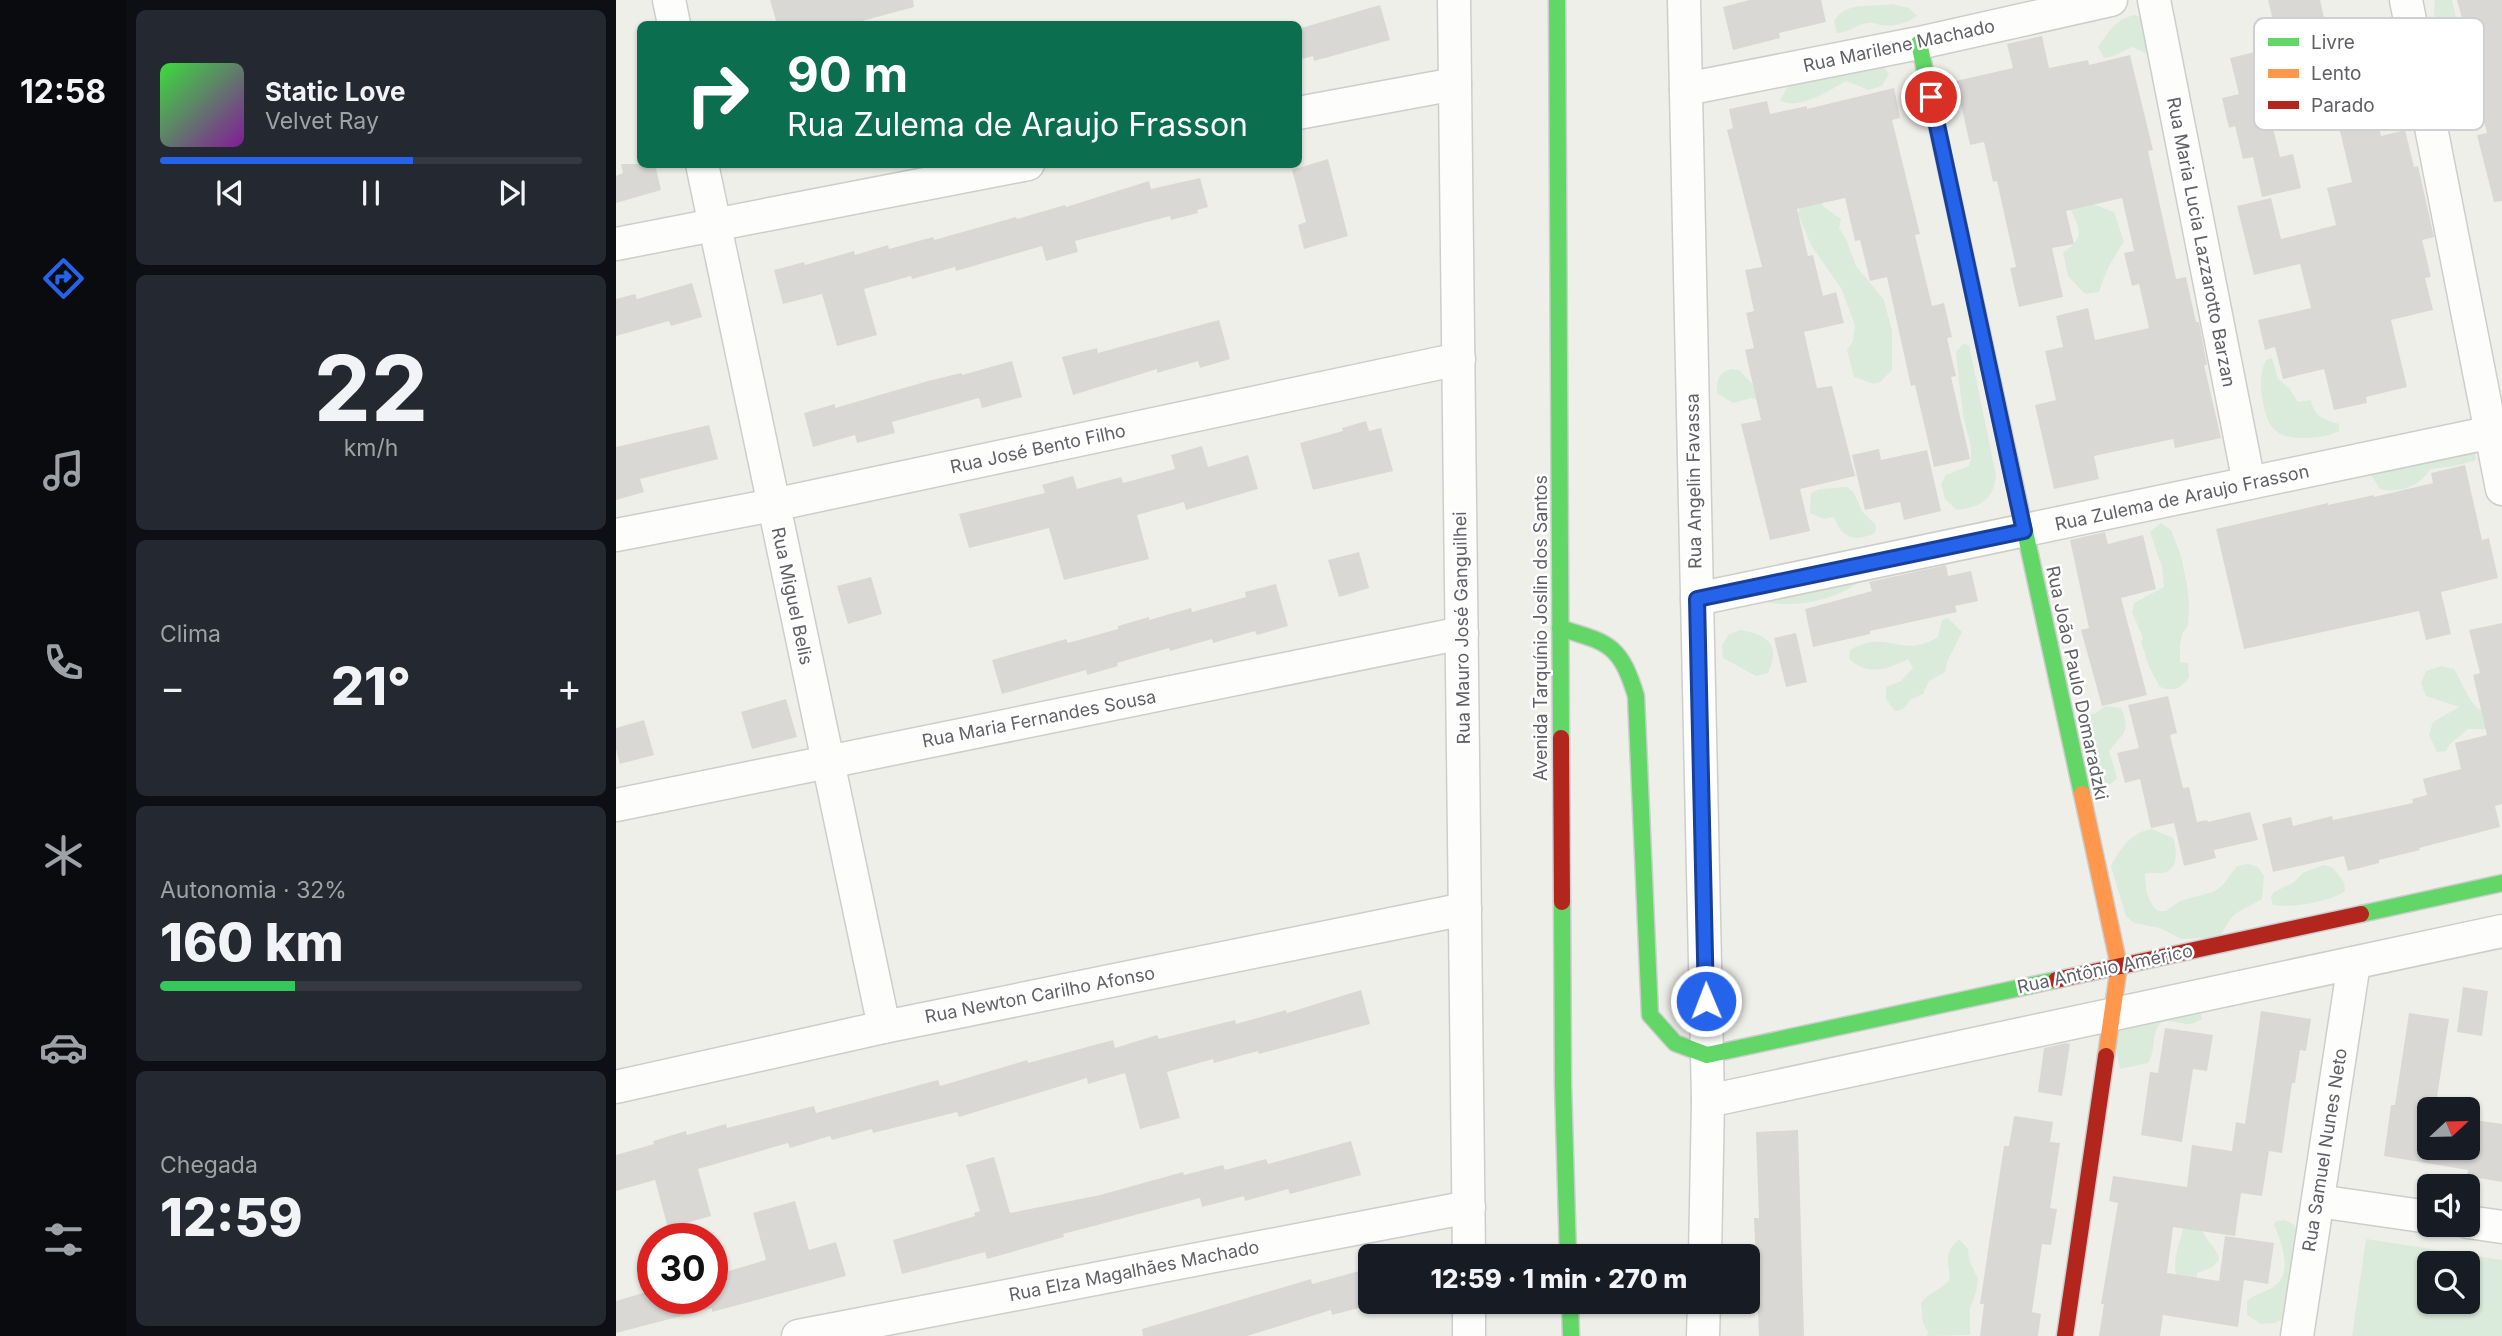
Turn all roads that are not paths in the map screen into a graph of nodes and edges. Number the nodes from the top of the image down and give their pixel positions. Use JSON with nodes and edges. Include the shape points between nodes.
{"nodes":[{"id":1,"x":669,"y":0,"type":"edge"},
{"id":2,"x":1454,"y":0,"type":"edge"},
{"id":3,"x":1557,"y":0,"type":"edge"},
{"id":4,"x":1684,"y":0,"type":"edge"},
{"id":5,"x":2110,"y":0,"type":"edge"},
{"id":6,"x":2154,"y":0,"type":"edge"},
{"id":7,"x":2406,"y":0,"type":"edge"},
{"id":8,"x":2410,"y":18,"type":"edge"},
{"id":9,"x":673,"y":21,"type":"edge"},
{"id":10,"x":1919,"y":43,"type":"junction"},
{"id":11,"x":1455,"y":84,"type":"junction"},
{"id":12,"x":1686,"y":89,"type":"junction"},
{"id":13,"x":1302,"y":112,"type":"edge"},
{"id":14,"x":2433,"y":130,"type":"edge"},
{"id":15,"x":703,"y":168,"type":"edge"},
{"id":16,"x":1007,"y":168,"type":"edge"},
{"id":17,"x":713,"y":224,"type":"junction"},
{"id":18,"x":616,"y":244,"type":"edge"},
{"id":19,"x":1459,"y":359,"type":"junction"},
{"id":20,"x":2496,"y":432,"type":"edge"},
{"id":21,"x":2249,"y":483,"type":"junction"},
{"id":22,"x":2502,"y":489,"type":"edge"},
{"id":23,"x":773,"y":505,"type":"junction"},
{"id":24,"x":2024,"y":531,"type":"junction"},
{"id":25,"x":616,"y":535,"type":"edge"},
{"id":26,"x":1697,"y":599,"type":"junction"},
{"id":27,"x":1560,"y":628,"type":"junction"},
{"id":28,"x":1462,"y":633,"type":"junction"},
{"id":29,"x":828,"y":762,"type":"junction"},
{"id":30,"x":616,"y":805,"type":"edge"},
{"id":31,"x":2502,"y":883,"type":"edge"},
{"id":32,"x":1465,"y":909,"type":"junction"},
{"id":33,"x":2502,"y":931,"type":"edge"},
{"id":34,"x":2354,"y":963,"type":"junction"},
{"id":35,"x":2119,"y":965,"type":"junction"},
{"id":36,"x":2112,"y":1014,"type":"junction"},
{"id":37,"x":884,"y":1027,"type":"junction"},
{"id":38,"x":1707,"y":1055,"type":"junction"},
{"id":39,"x":616,"y":1087,"type":"edge"},
{"id":40,"x":1708,"y":1101,"type":"junction"},
{"id":41,"x":2318,"y":1201,"type":"junction"},
{"id":42,"x":1469,"y":1207,"type":"junction"},
{"id":43,"x":2417,"y":1215,"type":"edge"},
{"id":44,"x":2480,"y":1224,"type":"edge"},
{"id":45,"x":2502,"y":1227,"type":"edge"},
{"id":46,"x":1469,"y":1244,"type":"edge"},
{"id":47,"x":1568,"y":1244,"type":"edge"},
{"id":48,"x":1705,"y":1244,"type":"edge"},
{"id":49,"x":1469,"y":1314,"type":"edge"},
{"id":50,"x":1570,"y":1314,"type":"edge"},
{"id":51,"x":1704,"y":1314,"type":"edge"},
{"id":52,"x":798,"y":1336,"type":"edge"},
{"id":53,"x":1469,"y":1336,"type":"edge"},
{"id":54,"x":1571,"y":1336,"type":"edge"},
{"id":55,"x":1703,"y":1336,"type":"edge"},
{"id":56,"x":2065,"y":1336,"type":"edge"},
{"id":57,"x":2297,"y":1336,"type":"edge"}],
"edges":[{"from":1,"to":9,"type":"street"},
{"from":2,"to":11,"type":"street","name":"Rua Mauro José Ganguilhei"},
{"from":3,"to":27,"type":"street","name":"Avenida Tarquínio Joslin dos Santos"},
{"from":4,"to":12,"type":"street","name":"Rua Angelin Favassa"},
{"from":5,"to":10,"type":"street","name":"Rua Marilene Machado"},
{"from":6,"to":21,"type":"street","name":"Rua Maria Lucia Lazzarotto Barzan"},
{"from":7,"to":8,"type":"street"},
{"from":10,"to":12,"type":"street","name":"Rua Marilene Machado"},
{"from":10,"to":24,"type":"street","name":"Rua João Paulo Domaradzki"},
{"from":11,"to":13,"type":"street"},
{"from":11,"to":19,"type":"street","name":"Rua Mauro José Ganguilhei"},
{"from":12,"to":26,"type":"street","name":"Rua Angelin Favassa"},
{"from":14,"to":20,"type":"street"},
{"from":15,"to":17,"type":"street","name":"Rua Miguel Belis"},
{"from":16,"to":17,"type":"street"},
{"from":17,"to":18,"type":"street"},
{"from":17,"to":23,"type":"street","name":"Rua Miguel Belis"},
{"from":19,"to":23,"type":"street","name":"Rua José Bento Filho"},
{"from":19,"to":28,"type":"street","name":"Rua Mauro José Ganguilhei"},
{"from":20,"to":21,"type":"street","name":"Rua Zulema de Araujo Frasson"},
{"from":20,"to":22,"type":"street"},
{"from":21,"to":24,"type":"street","name":"Rua Zulema de Araujo Frasson"},
{"from":23,"to":25,"type":"street","name":"Rua José Bento Filho"},
{"from":23,"to":29,"type":"street","name":"Rua Miguel Belis"},
{"from":24,"to":26,"type":"street","name":"Rua Zulema de Araujo Frasson"},
{"from":24,"to":35,"type":"street","name":"Rua João Paulo Domaradzki"},
{"from":26,"to":38,"type":"street","name":"Rua Angelin Favassa"},
{"from":27,"to":38,"type":"street","via":[[1609,643],[1628,665],[1636,696],[1650,1015],[1675,1043]]},
{"from":27,"to":47,"type":"street","name":"Avenida Tarquínio Joslin dos Santos"},
{"from":28,"to":29,"type":"street","name":"Rua Maria Fernandes Sousa"},
{"from":28,"to":32,"type":"street","name":"Rua Mauro José Ganguilhei"},
{"from":29,"to":30,"type":"street","name":"Rua Maria Fernandes Sousa"},
{"from":29,"to":37,"type":"street","name":"Rua Miguel Belis"},
{"from":31,"to":35,"type":"street","name":"Rua Antônio Américo"},
{"from":32,"to":37,"type":"street","name":"Rua Newton Carilho Afonso"},
{"from":32,"to":42,"type":"street","name":"Rua Mauro José Ganguilhei"},
{"from":33,"to":34,"type":"street"},
{"from":34,"to":36,"type":"street"},
{"from":34,"to":41,"type":"street","name":"Rua Samuel Nunes Neto"},
{"from":35,"to":36,"type":"street","name":"Rua João Paulo Domaradzki"},
{"from":35,"to":38,"type":"street","name":"Rua Antônio Américo"},
{"from":36,"to":40,"type":"street"},
{"from":36,"to":56,"type":"street","name":"Rua João Paulo Domaradzki"},
{"from":37,"to":39,"type":"street","name":"Rua Newton Carilho Afonso"},
{"from":38,"to":40,"type":"street","name":"Rua Angelin Favassa"},
{"from":40,"to":48,"type":"street","name":"Rua Angelin Favassa"},
{"from":41,"to":43,"type":"street"},
{"from":41,"to":57,"type":"street","name":"Rua Samuel Nunes Neto"},
{"from":42,"to":46,"type":"street","name":"Rua Mauro José Ganguilhei"},
{"from":42,"to":52,"type":"street","name":"Rua Elza Magalhães Machado"},
{"from":44,"to":45,"type":"street"},
{"from":49,"to":53,"type":"street"},
{"from":50,"to":54,"type":"street"},
{"from":51,"to":55,"type":"street"}]}
